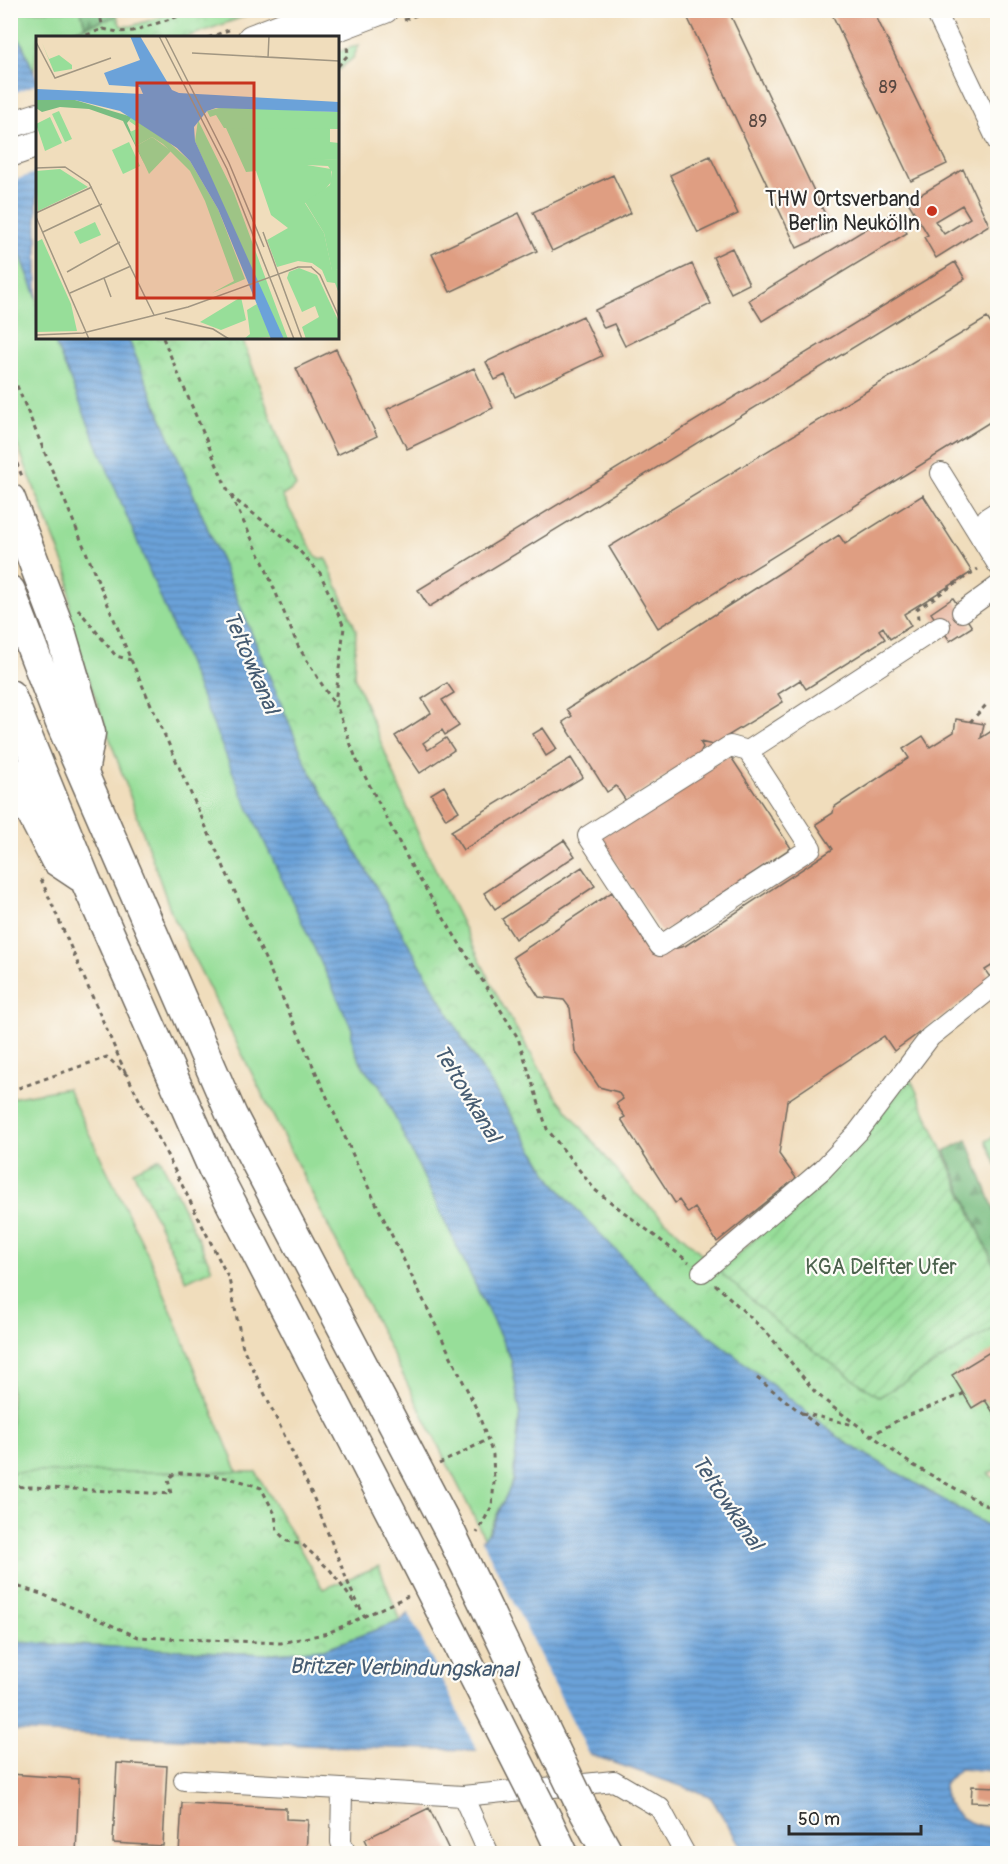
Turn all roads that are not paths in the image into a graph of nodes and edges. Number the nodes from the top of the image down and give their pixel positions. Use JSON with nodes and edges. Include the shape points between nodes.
{"nodes":[{"id":1,"x":324,"y":10,"type":"edge"},
{"id":2,"x":385,"y":10,"type":"edge"},
{"id":3,"x":935,"y":10,"type":"edge"},
{"id":4,"x":256,"y":36,"type":"edge"},
{"id":5,"x":316,"y":36,"type":"edge"},
{"id":6,"x":36,"y":117,"type":"edge"},
{"id":7,"x":10,"y":125,"type":"edge"},
{"id":8,"x":998,"y":142,"type":"edge"},
{"id":9,"x":36,"y":145,"type":"edge"},
{"id":10,"x":10,"y":154,"type":"edge"},
{"id":11,"x":941,"y":473,"type":"dead end"},
{"id":12,"x":10,"y":499,"type":"edge"},
{"id":13,"x":998,"y":511,"type":"edge"},
{"id":14,"x":981,"y":538,"type":"junction"},
{"id":15,"x":998,"y":565,"type":"edge"},
{"id":16,"x":998,"y":586,"type":"edge"},
{"id":17,"x":10,"y":591,"type":"edge"},
{"id":18,"x":962,"y":612,"type":"dead end"},
{"id":19,"x":940,"y":626,"type":"dead end"},
{"id":20,"x":10,"y":695,"type":"edge"},
{"id":21,"x":748,"y":751,"type":"junction"},
{"id":22,"x":10,"y":771,"type":"edge"},
{"id":23,"x":83,"y":772,"type":"junction"},
{"id":24,"x":85,"y":879,"type":"junction"},
{"id":25,"x":998,"y":983,"type":"edge"},
{"id":26,"x":702,"y":1272,"type":"road end"},
{"id":27,"x":184,"y":1780,"type":"dead end"},
{"id":28,"x":342,"y":1791,"type":"junction"},
{"id":29,"x":463,"y":1796,"type":"junction"},
{"id":30,"x":346,"y":1854,"type":"edge"},
{"id":31,"x":489,"y":1854,"type":"edge"},
{"id":32,"x":564,"y":1854,"type":"edge"},
{"id":33,"x":608,"y":1854,"type":"edge"},
{"id":34,"x":685,"y":1854,"type":"edge"}],
"edges":[{"from":1,"to":4,"type":"main road"},
{"from":2,"to":5,"type":"main road"},
{"from":3,"to":8,"type":"street"},
{"from":6,"to":7,"type":"main road"},
{"from":9,"to":10,"type":"main road"},
{"from":11,"to":14,"type":"street"},
{"from":12,"to":23,"type":"highway","via":[[61,634],[90,733]]},
{"from":13,"to":14,"type":"street","via":[[987,518]]},
{"from":14,"to":15,"type":"street"},
{"from":16,"to":18,"type":"street"},
{"from":17,"to":23,"type":"highway"},
{"from":19,"to":21,"type":"street"},
{"from":20,"to":24,"type":"highway"},
{"from":21,"to":21,"type":"street","via":[[730,746],[588,836],[660,945],[811,848]]},
{"from":22,"to":24,"type":"highway","via":[[56,860]]},
{"from":23,"to":33,"type":"highway","bridge":true,"via":[[232,1116],[460,1536],[581,1806]]},
{"from":24,"to":32,"type":"highway","bridge":true,"via":[[214,1170]]},
{"from":25,"to":26,"type":"street","via":[[930,1037],[858,1132],[823,1169]]},
{"from":27,"to":28,"type":"street"},
{"from":28,"to":29,"type":"street"},
{"from":28,"to":30,"type":"street","via":[[341,1842]]},
{"from":29,"to":31,"type":"street"},
{"from":29,"to":34,"type":"street","via":[[614,1781],[660,1808]]}]}
